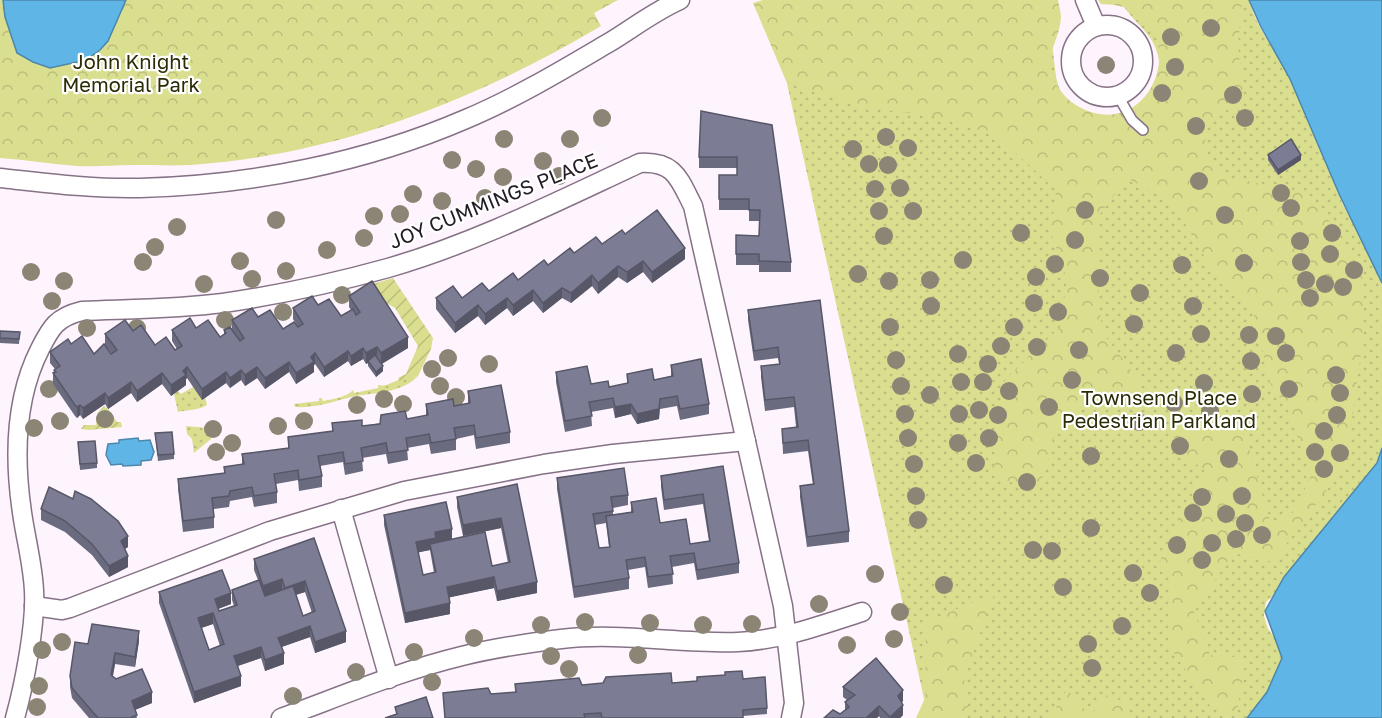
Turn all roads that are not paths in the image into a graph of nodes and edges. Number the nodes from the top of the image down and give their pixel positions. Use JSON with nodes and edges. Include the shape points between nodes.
{"nodes":[{"id":1,"x":680,"y":0,"type":"edge"},
{"id":2,"x":1085,"y":0,"type":"edge"},
{"id":3,"x":1096,"y":26,"type":"junction"},
{"id":4,"x":1118,"y":96,"type":"junction"},
{"id":5,"x":1143,"y":130,"type":"dead end"},
{"id":6,"x":0,"y":178,"type":"edge"},
{"id":7,"x":746,"y":441,"type":"junction"},
{"id":8,"x":341,"y":509,"type":"junction"},
{"id":9,"x":34,"y":606,"type":"junction"},
{"id":10,"x":862,"y":612,"type":"dead end"},
{"id":11,"x":786,"y":635,"type":"junction"},
{"id":12,"x":389,"y":679,"type":"junction"},
{"id":13,"x":15,"y":718,"type":"edge"},
{"id":14,"x":281,"y":718,"type":"edge"},
{"id":15,"x":791,"y":718,"type":"edge"}],
"edges":[{"from":1,"to":6,"type":"street","via":[[467,119],[330,165],[229,181],[140,188]]},
{"from":2,"to":3,"type":"street"},
{"from":3,"to":4,"type":"street","via":[[1121,27],[1139,44],[1143,56],[1137,81]]},
{"from":3,"to":4,"type":"street","via":[[1076,41],[1070,66],[1074,78],[1092,95]]},
{"from":4,"to":5,"type":"lane"},
{"from":7,"to":8,"type":"street","via":[[544,464],[404,491]]},
{"from":7,"to":9,"type":"street","name":"JOY CUMMINGS PLACE","via":[[693,206],[670,168],[654,162],[640,163],[450,247],[389,267],[312,287],[224,303],[82,311],[62,317],[46,337],[32,367],[19,432],[19,494],[30,552]]},
{"from":7,"to":11,"type":"street","name":"JOY CUMMINGS PLACE"},
{"from":8,"to":9,"type":"street","via":[[260,534],[70,608]]},
{"from":8,"to":12,"type":"street"},
{"from":9,"to":13,"type":"street","name":"JOY CUMMINGS PLACE"},
{"from":10,"to":11,"type":"street"},
{"from":11,"to":12,"type":"street","via":[[741,642],[563,639],[462,656]]},
{"from":11,"to":15,"type":"street","name":"JOY CUMMINGS PLACE","via":[[794,703]]},
{"from":12,"to":14,"type":"street"}]}
